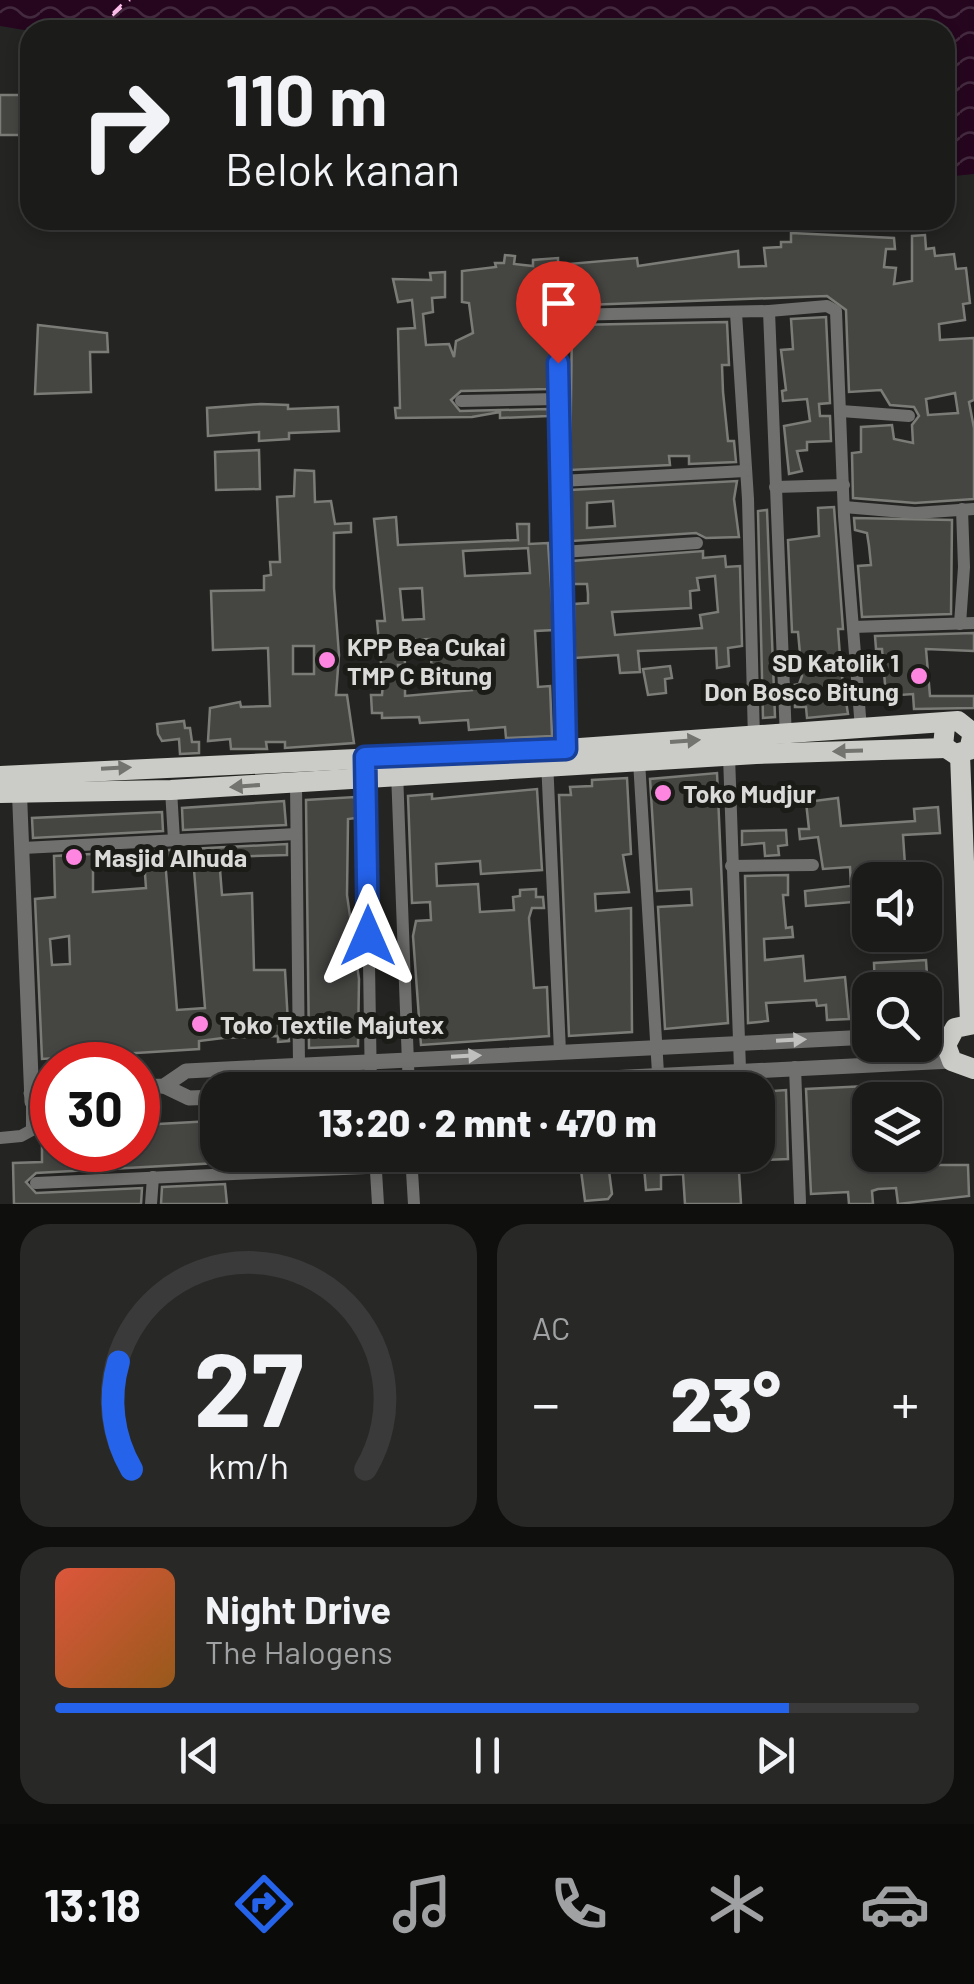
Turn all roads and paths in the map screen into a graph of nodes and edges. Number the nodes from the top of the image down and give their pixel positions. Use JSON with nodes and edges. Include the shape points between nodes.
{"nodes":[{"id":1,"x":769,"y":311,"type":"junction"},
{"id":2,"x":736,"y":312,"type":"junction"},
{"id":3,"x":558,"y":399,"type":"junction"},
{"id":4,"x":461,"y":401,"type":"dead end"},
{"id":5,"x":841,"y":411,"type":"junction"},
{"id":6,"x":909,"y":416,"type":"dead end"},
{"id":7,"x":745,"y":472,"type":"junction"},
{"id":8,"x":561,"y":481,"type":"junction"},
{"id":9,"x":844,"y":485,"type":"junction"},
{"id":10,"x":776,"y":492,"type":"junction"},
{"id":11,"x":748,"y":499,"type":"junction"},
{"id":12,"x":844,"y":507,"type":"junction"},
{"id":13,"x":968,"y":509,"type":"edge"},
{"id":14,"x":697,"y":543,"type":"dead end"},
{"id":15,"x":562,"y":552,"type":"junction"},
{"id":16,"x":967,"y":624,"type":"edge"},
{"id":17,"x":853,"y":627,"type":"junction"},
{"id":18,"x":861,"y":729,"type":"junction"},
{"id":19,"x":966,"y":741,"type":"edge"},
{"id":20,"x":787,"y":744,"type":"junction"},
{"id":21,"x":755,"y":745,"type":"junction"},
{"id":22,"x":394,"y":755,"type":"junction"},
{"id":23,"x":729,"y":756,"type":"junction"},
{"id":24,"x":557,"y":757,"type":"junction"},
{"id":25,"x":639,"y":762,"type":"junction"},
{"id":26,"x":366,"y":768,"type":"junction"},
{"id":27,"x":9,"y":774,"type":"edge"},
{"id":28,"x":398,"y":777,"type":"junction"},
{"id":29,"x":296,"y":782,"type":"junction"},
{"id":30,"x":171,"y":790,"type":"junction"},
{"id":31,"x":10,"y":794,"type":"edge"},
{"id":32,"x":296,"y":834,"type":"junction"},
{"id":33,"x":174,"y":840,"type":"junction"},
{"id":34,"x":23,"y":848,"type":"junction"},
{"id":35,"x":813,"y":864,"type":"dead end"},
{"id":36,"x":731,"y":866,"type":"junction"},
{"id":37,"x":972,"y":1023,"type":"edge"},
{"id":38,"x":942,"y":1034,"type":"edge"},
{"id":39,"x":950,"y":1034,"type":"junction"},
{"id":40,"x":852,"y":1038,"type":"edge"},
{"id":41,"x":30,"y":1042,"type":"edge"},
{"id":42,"x":738,"y":1043,"type":"junction"},
{"id":43,"x":655,"y":1046,"type":"junction"},
{"id":44,"x":560,"y":1052,"type":"junction"},
{"id":45,"x":408,"y":1059,"type":"junction"},
{"id":46,"x":952,"y":1061,"type":"junction"},
{"id":47,"x":370,"y":1062,"type":"junction"},
{"id":48,"x":299,"y":1065,"type":"junction"},
{"id":49,"x":795,"y":1067,"type":"junction"},
{"id":50,"x":974,"y":1069,"type":"edge"},
{"id":51,"x":740,"y":1070,"type":"junction"},
{"id":52,"x":370,"y":1072,"type":"edge"},
{"id":53,"x":408,"y":1072,"type":"edge"},
{"id":54,"x":658,"y":1072,"type":"edge"},
{"id":55,"x":685,"y":1072,"type":"edge"},
{"id":56,"x":160,"y":1086,"type":"edge"},
{"id":57,"x":164,"y":1086,"type":"junction"},
{"id":58,"x":200,"y":1098,"type":"edge"},
{"id":59,"x":30,"y":1131,"type":"edge"},
{"id":60,"x":0,"y":1138,"type":"edge"},
{"id":61,"x":232,"y":1172,"type":"edge"},
{"id":62,"x":377,"y":1172,"type":"edge"},
{"id":63,"x":412,"y":1172,"type":"edge"},
{"id":64,"x":153,"y":1178,"type":"junction"},
{"id":65,"x":36,"y":1183,"type":"dead end"},
{"id":66,"x":800,"y":1202,"type":"edge"},
{"id":67,"x":151,"y":1204,"type":"edge"},
{"id":68,"x":378,"y":1204,"type":"edge"},
{"id":69,"x":414,"y":1204,"type":"edge"}],
"edges":[{"from":1,"to":2,"type":"street"},
{"from":1,"to":5,"type":"street","via":[[834,308]]},
{"from":1,"to":10,"type":"street"},
{"from":2,"to":3,"type":"street","via":[[562,314]]},
{"from":2,"to":7,"type":"street"},
{"from":3,"to":4,"type":"street"},
{"from":3,"to":8,"type":"street"},
{"from":5,"to":6,"type":"street"},
{"from":5,"to":9,"type":"street"},
{"from":7,"to":8,"type":"street"},
{"from":7,"to":11,"type":"street"},
{"from":8,"to":15,"type":"street"},
{"from":9,"to":10,"type":"street"},
{"from":9,"to":12,"type":"street"},
{"from":10,"to":11,"type":"street"},
{"from":10,"to":20,"type":"street"},
{"from":11,"to":21,"type":"street"},
{"from":12,"to":13,"type":"street"},
{"from":12,"to":17,"type":"street"},
{"from":13,"to":16,"type":"street"},
{"from":14,"to":15,"type":"street"},
{"from":15,"to":24,"type":"street"},
{"from":16,"to":17,"type":"street"},
{"from":17,"to":18,"type":"street"},
{"from":18,"to":19,"type":"highway","via":[[945,726],[941,740]]},
{"from":18,"to":20,"type":"highway"},
{"from":19,"to":20,"type":"highway","one_way":true},
{"from":19,"to":37,"type":"highway"},
{"from":20,"to":21,"type":"highway"},
{"from":21,"to":23,"type":"highway"},
{"from":24,"to":21,"type":"highway","one_way":true},
{"from":22,"to":24,"type":"highway"},
{"from":22,"to":26,"type":"highway"},
{"from":22,"to":28,"type":"street"},
{"from":23,"to":25,"type":"highway"},
{"from":23,"to":36,"type":"street"},
{"from":24,"to":25,"type":"highway"},
{"from":24,"to":28,"type":"highway"},
{"from":24,"to":44,"type":"street"},
{"from":25,"to":43,"type":"street"},
{"from":27,"to":26,"type":"highway","one_way":true},
{"from":26,"to":28,"type":"highway"},
{"from":26,"to":29,"type":"highway"},
{"from":26,"to":47,"type":"street"},
{"from":27,"to":31,"type":"street"},
{"from":28,"to":45,"type":"street"},
{"from":29,"to":30,"type":"highway","one_way":true},
{"from":29,"to":32,"type":"street"},
{"from":30,"to":31,"type":"highway"},
{"from":30,"to":33,"type":"street"},
{"from":31,"to":34,"type":"street"},
{"from":32,"to":33,"type":"street"},
{"from":32,"to":48,"type":"street"},
{"from":33,"to":34,"type":"street"},
{"from":34,"to":41,"type":"street"},
{"from":35,"to":36,"type":"street"},
{"from":36,"to":42,"type":"street"},
{"from":37,"to":39,"type":"highway"},
{"from":38,"to":39,"type":"street"},
{"from":39,"to":46,"type":"highway","via":[[946,1051]]},
{"from":42,"to":40,"type":"street","one_way":true},
{"from":42,"to":43,"type":"street"},
{"from":42,"to":51,"type":"street"},
{"from":43,"to":44,"type":"street"},
{"from":43,"to":54,"type":"street"},
{"from":45,"to":44,"type":"street","one_way":true},
{"from":45,"to":47,"type":"street"},
{"from":45,"to":53,"type":"street"},
{"from":46,"to":49,"type":"street"},
{"from":46,"to":50,"type":"highway"},
{"from":47,"to":48,"type":"street"},
{"from":47,"to":52,"type":"street"},
{"from":48,"to":57,"type":"street","via":[[186,1071]]},
{"from":49,"to":51,"type":"street"},
{"from":49,"to":66,"type":"street"},
{"from":51,"to":55,"type":"street"},
{"from":56,"to":57,"type":"street"},
{"from":57,"to":58,"type":"street"},
{"from":59,"to":60,"type":"street"},
{"from":61,"to":64,"type":"street"},
{"from":62,"to":68,"type":"street"},
{"from":63,"to":69,"type":"street"},
{"from":64,"to":65,"type":"street"},
{"from":64,"to":67,"type":"street"}]}
